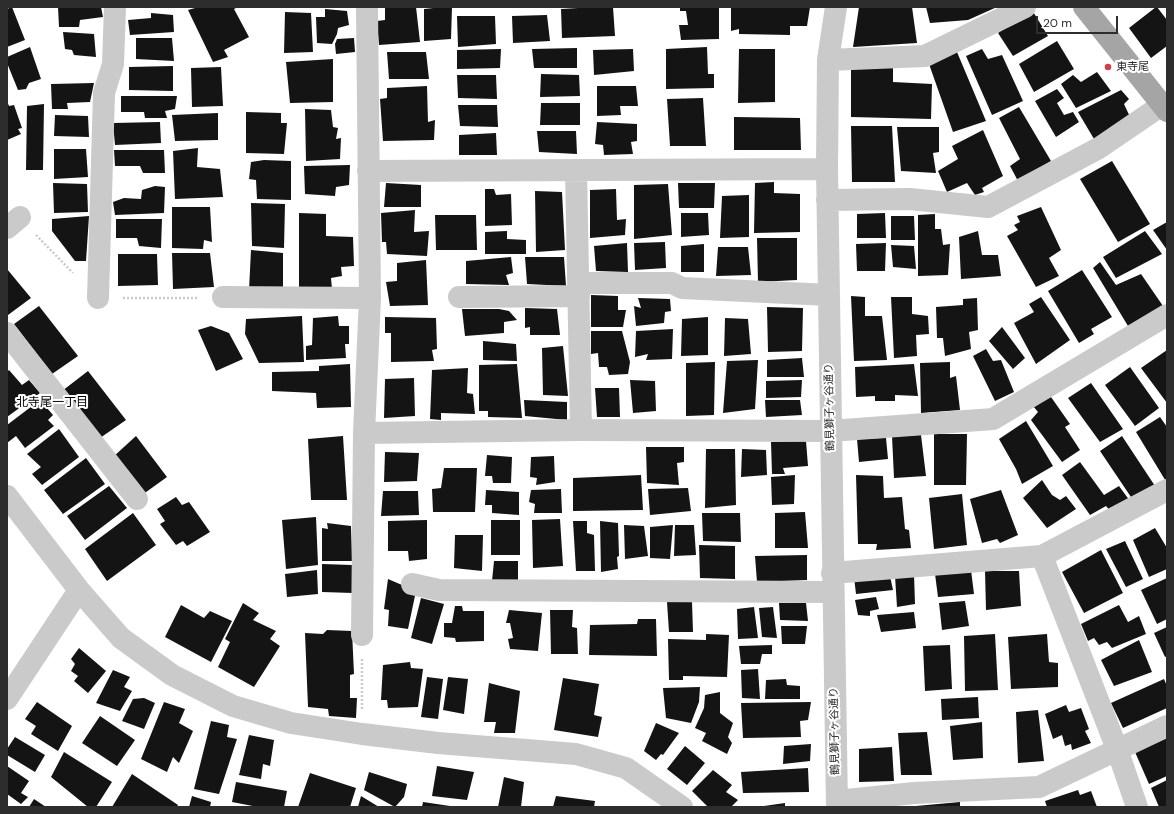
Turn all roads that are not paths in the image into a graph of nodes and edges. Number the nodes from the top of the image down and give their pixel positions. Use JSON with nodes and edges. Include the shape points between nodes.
{"nodes":[{"id":1,"x":115,"y":7,"type":"edge"},
{"id":2,"x":367,"y":7,"type":"edge"},
{"id":3,"x":836,"y":7,"type":"edge"},
{"id":4,"x":1025,"y":7,"type":"edge"},
{"id":5,"x":1084,"y":7,"type":"edge"},
{"id":6,"x":828,"y":60,"type":"junction"},
{"id":7,"x":1164,"y":108,"type":"edge"},
{"id":8,"x":827,"y":169,"type":"junction"},
{"id":9,"x":576,"y":170,"type":"junction"},
{"id":10,"x":368,"y":171,"type":"junction"},
{"id":11,"x":827,"y":200,"type":"junction"},
{"id":12,"x":579,"y":289,"type":"junction"},
{"id":13,"x":829,"y":295,"type":"junction"},
{"id":14,"x":223,"y":297,"type":"dead end"},
{"id":15,"x":459,"y":297,"type":"dead end"},
{"id":16,"x":98,"y":298,"type":"dead end"},
{"id":17,"x":370,"y":298,"type":"junction"},
{"id":18,"x":1167,"y":315,"type":"edge"},
{"id":19,"x":7,"y":333,"type":"edge"},
{"id":20,"x":581,"y":430,"type":"junction"},
{"id":21,"x":830,"y":430,"type":"junction"},
{"id":22,"x":364,"y":433,"type":"junction"},
{"id":23,"x":1167,"y":490,"type":"edge"},
{"id":24,"x":7,"y":496,"type":"edge"},
{"id":25,"x":138,"y":500,"type":"dead end"},
{"id":26,"x":1042,"y":556,"type":"junction"},
{"id":27,"x":833,"y":583,"type":"junction"},
{"id":28,"x":412,"y":584,"type":"dead end"},
{"id":29,"x":79,"y":590,"type":"junction"},
{"id":30,"x":362,"y":635,"type":"road end"},
{"id":31,"x":7,"y":699,"type":"edge"},
{"id":32,"x":1167,"y":726,"type":"edge"},
{"id":33,"x":1117,"y":749,"type":"junction"},
{"id":34,"x":837,"y":804,"type":"edge"},
{"id":35,"x":682,"y":807,"type":"edge"},
{"id":36,"x":1137,"y":807,"type":"edge"}],
"edges":[{"from":1,"to":16,"type":"street","via":[[113,64],[104,93]]},
{"from":2,"to":10,"type":"street"},
{"from":3,"to":6,"type":"street","name":"鶴見獅子ヶ谷通り"},
{"from":4,"to":6,"type":"street","via":[[925,56]]},
{"from":5,"to":7,"type":"main road"},
{"from":6,"to":8,"type":"street","name":"鶴見獅子ヶ谷通り"},
{"from":7,"to":11,"type":"street","via":[[1099,148],[988,206],[910,199]]},
{"from":8,"to":9,"type":"street"},
{"from":8,"to":11,"type":"street","name":"鶴見獅子ヶ谷通り"},
{"from":9,"to":10,"type":"street"},
{"from":9,"to":12,"type":"street"},
{"from":10,"to":17,"type":"street"},
{"from":11,"to":13,"type":"street","name":"鶴見獅子ヶ谷通り"},
{"from":12,"to":13,"type":"street","via":[[672,283],[682,288]]},
{"from":12,"to":15,"type":"street"},
{"from":12,"to":20,"type":"street"},
{"from":13,"to":21,"type":"street","name":"鶴見獅子ヶ谷通り"},
{"from":14,"to":17,"type":"street"},
{"from":17,"to":22,"type":"street"},
{"from":18,"to":21,"type":"street","via":[[993,419]]},
{"from":19,"to":25,"type":"street"},
{"from":20,"to":21,"type":"street"},
{"from":20,"to":22,"type":"street"},
{"from":21,"to":27,"type":"street","name":"鶴見獅子ヶ谷通り"},
{"from":22,"to":30,"type":"street"},
{"from":23,"to":26,"type":"street"},
{"from":24,"to":29,"type":"street"},
{"from":26,"to":27,"type":"street"},
{"from":26,"to":33,"type":"street"},
{"from":27,"to":28,"type":"street","via":[[439,590]]},
{"from":27,"to":34,"type":"street","name":"鶴見獅子ヶ谷通り"},
{"from":29,"to":31,"type":"street"},
{"from":29,"to":35,"type":"street","via":[[120,638],[172,675],[233,706],[291,723],[362,734],[576,754],[626,768]]},
{"from":32,"to":33,"type":"street"},
{"from":33,"to":34,"type":"street","via":[[1039,787],[914,793]]},
{"from":33,"to":36,"type":"street"}]}
